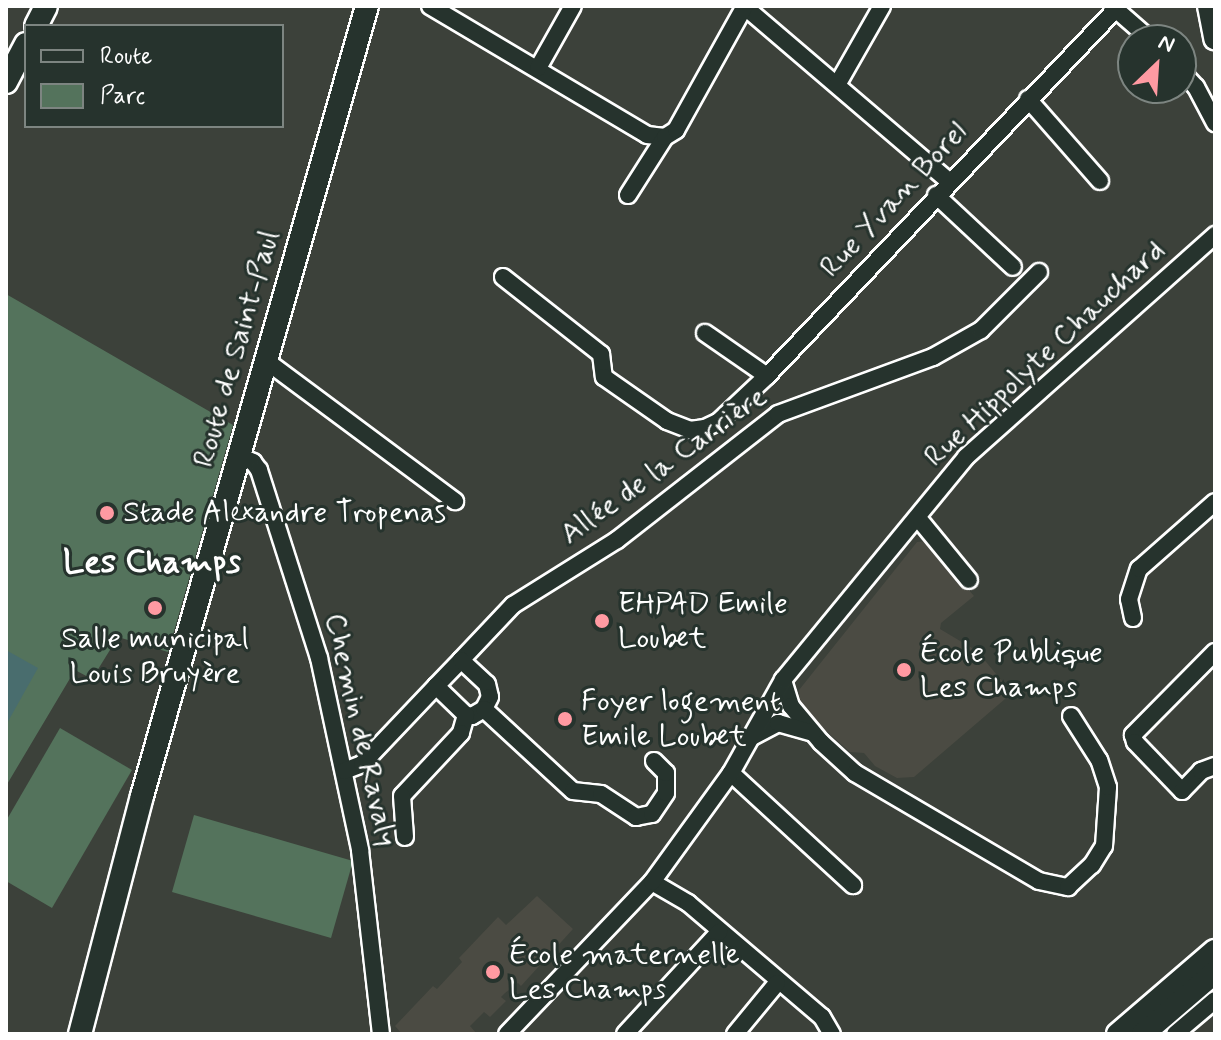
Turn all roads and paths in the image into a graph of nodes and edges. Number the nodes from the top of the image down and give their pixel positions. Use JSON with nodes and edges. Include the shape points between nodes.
{"nodes":[{"id":1,"x":367,"y":6,"type":"edge"},
{"id":2,"x":430,"y":6,"type":"edge"},
{"id":3,"x":573,"y":6,"type":"edge"},
{"id":4,"x":882,"y":6,"type":"edge"},
{"id":5,"x":1209,"y":6,"type":"edge"},
{"id":6,"x":745,"y":7,"type":"edge"},
{"id":7,"x":1114,"y":8,"type":"edge"},
{"id":8,"x":1132,"y":24,"type":"edge"},
{"id":9,"x":1215,"y":38,"type":"edge"},
{"id":10,"x":24,"y":48,"type":"edge"},
{"id":11,"x":538,"y":68,"type":"junction"},
{"id":12,"x":6,"y":82,"type":"edge"},
{"id":13,"x":837,"y":85,"type":"junction"},
{"id":14,"x":1197,"y":88,"type":"edge"},
{"id":15,"x":1197,"y":89,"type":"edge"},
{"id":16,"x":1215,"y":98,"type":"edge"},
{"id":17,"x":1028,"y":99,"type":"junction"},
{"id":18,"x":1215,"y":123,"type":"edge"},
{"id":19,"x":665,"y":137,"type":"junction"},
{"id":20,"x":949,"y":181,"type":"junction"},
{"id":21,"x":1100,"y":181,"type":"dead end"},
{"id":22,"x":628,"y":195,"type":"dead end"},
{"id":23,"x":936,"y":195,"type":"junction"},
{"id":24,"x":1215,"y":235,"type":"edge"},
{"id":25,"x":1013,"y":267,"type":"dead end"},
{"id":26,"x":1039,"y":272,"type":"dead end"},
{"id":27,"x":503,"y":277,"type":"dead end"},
{"id":28,"x":705,"y":333,"type":"dead end"},
{"id":29,"x":265,"y":360,"type":"junction"},
{"id":30,"x":767,"y":376,"type":"junction"},
{"id":31,"x":238,"y":455,"type":"junction"},
{"id":32,"x":455,"y":501,"type":"dead end"},
{"id":33,"x":1215,"y":502,"type":"edge"},
{"id":34,"x":918,"y":518,"type":"junction"},
{"id":35,"x":969,"y":580,"type":"dead end"},
{"id":36,"x":1133,"y":618,"type":"dead end"},
{"id":37,"x":1215,"y":652,"type":"edge"},
{"id":38,"x":461,"y":660,"type":"junction"},
{"id":39,"x":783,"y":680,"type":"junction"},
{"id":40,"x":436,"y":686,"type":"junction"},
{"id":41,"x":484,"y":709,"type":"junction"},
{"id":42,"x":466,"y":715,"type":"junction"},
{"id":43,"x":1071,"y":716,"type":"dead end"},
{"id":44,"x":813,"y":733,"type":"junction"},
{"id":45,"x":746,"y":745,"type":"junction"},
{"id":46,"x":654,"y":761,"type":"dead end"},
{"id":47,"x":1215,"y":766,"type":"edge"},
{"id":48,"x":344,"y":771,"type":"junction"},
{"id":49,"x":731,"y":773,"type":"junction"},
{"id":50,"x":405,"y":837,"type":"dead end"},
{"id":51,"x":652,"y":882,"type":"junction"},
{"id":52,"x":853,"y":885,"type":"dead end"},
{"id":53,"x":719,"y":932,"type":"junction"},
{"id":54,"x":1215,"y":951,"type":"edge"},
{"id":55,"x":1215,"y":972,"type":"edge"},
{"id":56,"x":777,"y":983,"type":"junction"},
{"id":57,"x":1215,"y":1000,"type":"edge"},
{"id":58,"x":80,"y":1034,"type":"edge"},
{"id":59,"x":381,"y":1034,"type":"edge"},
{"id":60,"x":507,"y":1034,"type":"edge"},
{"id":61,"x":625,"y":1034,"type":"edge"},
{"id":62,"x":735,"y":1034,"type":"edge"},
{"id":63,"x":832,"y":1034,"type":"edge"},
{"id":64,"x":1118,"y":1034,"type":"edge"},
{"id":65,"x":1143,"y":1034,"type":"edge"},
{"id":66,"x":1175,"y":1034,"type":"edge"}],
"edges":[{"from":1,"to":29,"type":"street","name":"Route de Saint-Paul"},
{"from":2,"to":11,"type":"street"},
{"from":3,"to":11,"type":"street"},
{"from":4,"to":13,"type":"street"},
{"from":5,"to":9,"type":"street"},
{"from":6,"to":13,"type":"street"},
{"from":6,"to":19,"type":"street","via":[[676,130]]},
{"from":7,"to":8,"type":"street"},
{"from":7,"to":17,"type":"street","name":"Rue Yvan Borel"},
{"from":10,"to":12,"type":"street"},
{"from":11,"to":19,"type":"street","via":[[647,135]]},
{"from":13,"to":20,"type":"street"},
{"from":14,"to":16,"type":"street"},
{"from":15,"to":18,"type":"street"},
{"from":17,"to":20,"type":"street","name":"Rue Yvan Borel"},
{"from":17,"to":21,"type":"street"},
{"from":19,"to":22,"type":"street"},
{"from":20,"to":23,"type":"street","name":"Rue Yvan Borel"},
{"from":23,"to":25,"type":"street"},
{"from":23,"to":30,"type":"street","name":"Rue Yvan Borel"},
{"from":24,"to":34,"type":"street","name":"Rue Hippolyte Chauchard","via":[[966,457]]},
{"from":26,"to":38,"type":"street","name":"Allée de la Carrière","via":[[981,330],[933,357],[778,414],[617,540],[513,605]]},
{"from":27,"to":30,"type":"street","name":"Rue Yvan Borel","via":[[601,354],[604,377],[645,408],[690,430],[718,422]]},
{"from":28,"to":30,"type":"street"},
{"from":29,"to":31,"type":"street","name":"Route de Saint-Paul"},
{"from":29,"to":32,"type":"street"},
{"from":31,"to":48,"type":"street","name":"Chemin de Ravaly","via":[[253,462],[263,483],[319,658]]},
{"from":31,"to":58,"type":"street","name":"Route de Saint-Paul"},
{"from":33,"to":36,"type":"street","via":[[1139,569],[1129,599]]},
{"from":34,"to":35,"type":"street"},
{"from":34,"to":39,"type":"street","name":"Rue Hippolyte Chauchard"},
{"from":37,"to":47,"type":"street","via":[[1133,735],[1182,791],[1201,771]]},
{"from":38,"to":40,"type":"street","name":"Allée de la Carrière"},
{"from":38,"to":41,"type":"street","via":[[487,684],[490,697]]},
{"from":39,"to":44,"type":"street","via":[[791,706]]},
{"from":39,"to":45,"type":"street","name":"Rue Hippolyte Chauchard"},
{"from":40,"to":42,"type":"street"},
{"from":40,"to":48,"type":"street","name":"Allée de la Carrière","via":[[362,764]]},
{"from":41,"to":42,"type":"street"},
{"from":41,"to":46,"type":"street","via":[[573,791],[601,794],[636,817],[652,814],[666,793],[666,773]]},
{"from":42,"to":50,"type":"street","via":[[461,733],[402,796]]},
{"from":43,"to":44,"type":"street","via":[[1099,760],[1108,787],[1104,846],[1068,887],[1039,881],[876,786]]},
{"from":44,"to":45,"type":"street","via":[[778,723]]},
{"from":45,"to":49,"type":"street","name":"Rue Hippolyte Chauchard"},
{"from":48,"to":59,"type":"street","name":"Chemin de Ravaly","via":[[360,850]]},
{"from":49,"to":51,"type":"street","name":"Rue Hippolyte Chauchard"},
{"from":49,"to":52,"type":"street"},
{"from":51,"to":53,"type":"street","via":[[688,903]]},
{"from":51,"to":60,"type":"street","name":"Rue Hippolyte Chauchard"},
{"from":53,"to":56,"type":"street"},
{"from":53,"to":61,"type":"street"},
{"from":54,"to":64,"type":"street"},
{"from":55,"to":65,"type":"street"},
{"from":56,"to":62,"type":"street"},
{"from":56,"to":63,"type":"street","via":[[822,1017]]},
{"from":57,"to":66,"type":"street"}]}
